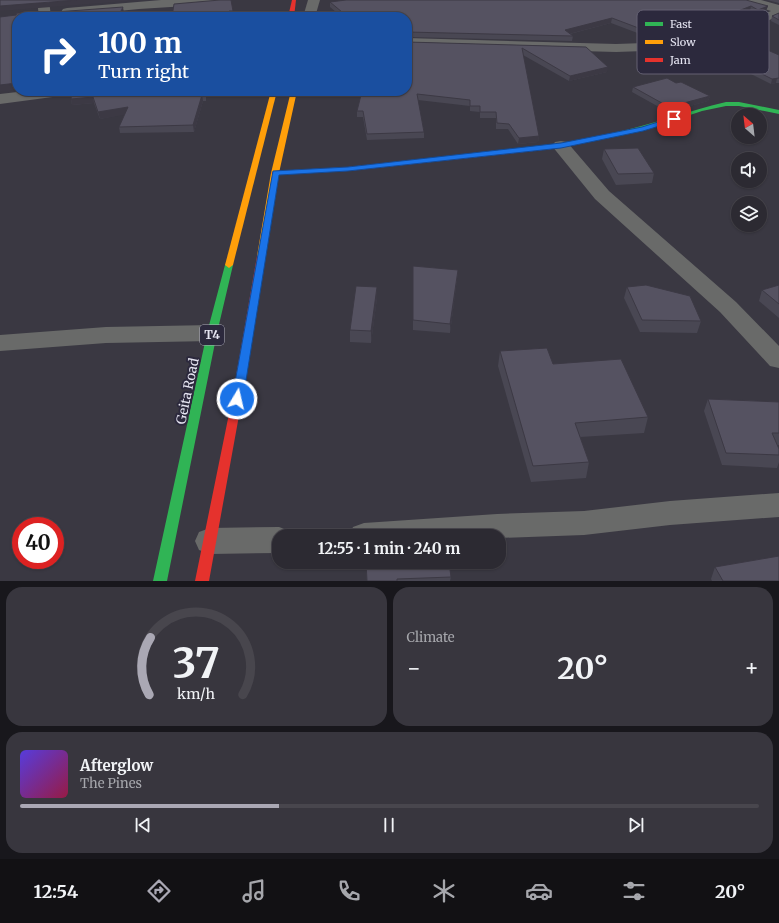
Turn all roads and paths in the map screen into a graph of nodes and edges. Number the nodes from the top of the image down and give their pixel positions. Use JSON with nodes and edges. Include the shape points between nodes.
{"nodes":[{"id":1,"x":43,"y":0,"type":"edge"},
{"id":2,"x":219,"y":0,"type":"edge"},
{"id":3,"x":294,"y":0,"type":"edge"},
{"id":4,"x":314,"y":0,"type":"edge"},
{"id":5,"x":748,"y":0,"type":"edge"},
{"id":6,"x":779,"y":10,"type":"edge"},
{"id":7,"x":44,"y":12,"type":"edge"},
{"id":8,"x":79,"y":12,"type":"edge"},
{"id":9,"x":292,"y":12,"type":"edge"},
{"id":10,"x":310,"y":12,"type":"edge"},
{"id":11,"x":769,"y":14,"type":"edge"},
{"id":12,"x":412,"y":42,"type":"edge"},
{"id":13,"x":637,"y":48,"type":"edge"},
{"id":14,"x":18,"y":96,"type":"edge"},
{"id":15,"x":273,"y":96,"type":"edge"},
{"id":16,"x":293,"y":96,"type":"edge"},
{"id":17,"x":0,"y":99,"type":"edge"},
{"id":18,"x":779,"y":112,"type":"edge"},
{"id":19,"x":561,"y":146,"type":"junction"},
{"id":20,"x":275,"y":173,"type":"junction"},
{"id":21,"x":212,"y":333,"type":"junction"},
{"id":22,"x":0,"y":343,"type":"edge"},
{"id":23,"x":779,"y":360,"type":"edge"},
{"id":24,"x":779,"y":505,"type":"edge"},
{"id":25,"x":457,"y":529,"type":"edge"},
{"id":26,"x":272,"y":540,"type":"edge"},
{"id":27,"x":210,"y":541,"type":"junction"},
{"id":28,"x":160,"y":581,"type":"edge"},
{"id":29,"x":202,"y":581,"type":"edge"}],
"edges":[{"from":1,"to":7,"type":"street"},
{"from":2,"to":8,"type":"street"},
{"from":3,"to":9,"type":"main road"},
{"from":4,"to":10,"type":"street"},
{"from":5,"to":6,"type":"street"},
{"from":6,"to":11,"type":"street"},
{"from":12,"to":13,"type":"street"},
{"from":14,"to":17,"type":"street"},
{"from":15,"to":21,"type":"main road","name":"Geita Road","number":"T4"},
{"from":16,"to":20,"type":"main road"},
{"from":18,"to":19,"type":"main road","via":[[726,104],[643,129]]},
{"from":19,"to":20,"type":"main road","via":[[348,169]]},
{"from":19,"to":23,"type":"street","via":[[602,195],[728,307]]},
{"from":20,"to":27,"type":"main road"},
{"from":21,"to":22,"type":"street","via":[[62,336]]},
{"from":21,"to":28,"type":"main road","name":"Geita Road","number":"T4"},
{"from":24,"to":25,"type":"street","via":[[670,513],[584,523]]},
{"from":26,"to":27,"type":"street"},
{"from":27,"to":29,"type":"main road"}]}
